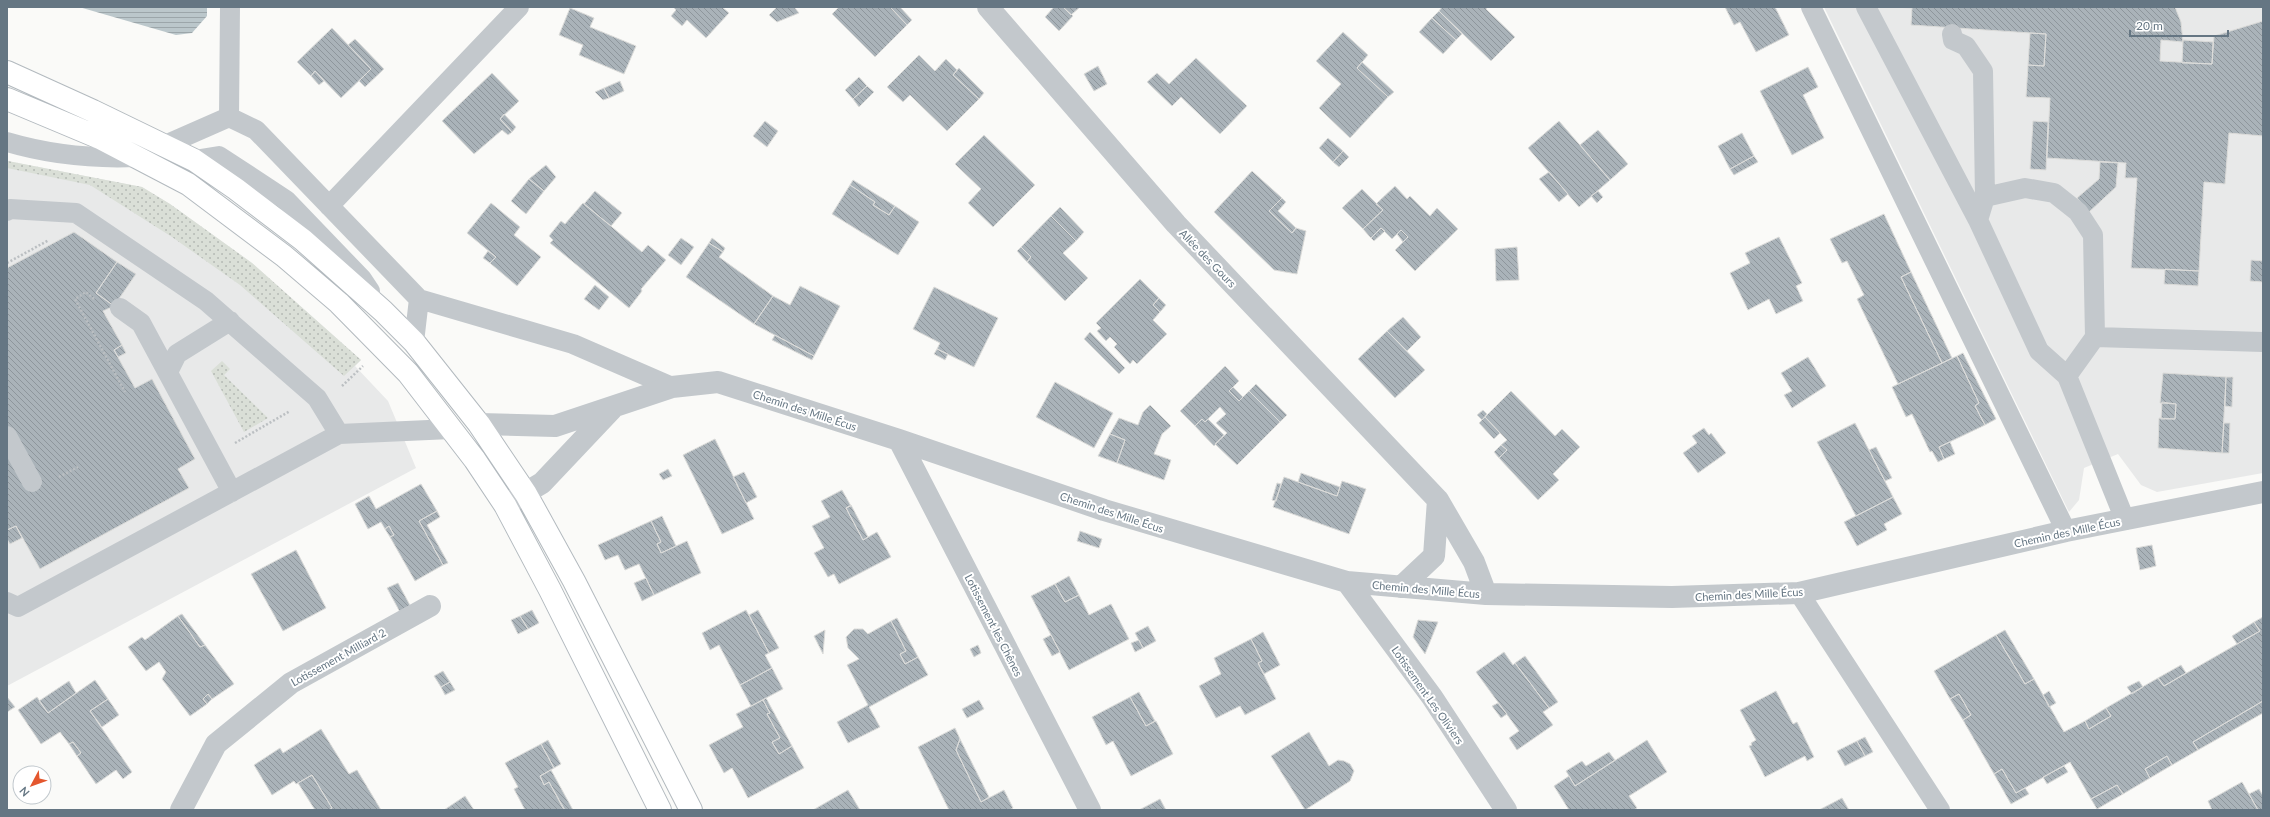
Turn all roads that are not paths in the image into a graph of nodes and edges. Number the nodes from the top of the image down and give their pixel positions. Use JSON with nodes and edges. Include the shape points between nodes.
{"nodes":[{"id":1,"x":230,"y":7,"type":"edge"},
{"id":2,"x":519,"y":7,"type":"edge"},
{"id":3,"x":988,"y":7,"type":"edge"},
{"id":4,"x":1811,"y":7,"type":"edge"},
{"id":5,"x":1866,"y":7,"type":"edge"},
{"id":6,"x":1952,"y":34,"type":"dead end"},
{"id":7,"x":7,"y":72,"type":"edge"},
{"id":8,"x":7,"y":99,"type":"edge"},
{"id":9,"x":229,"y":117,"type":"junction"},
{"id":10,"x":7,"y":142,"type":"edge"},
{"id":11,"x":163,"y":146,"type":"junction"},
{"id":12,"x":137,"y":157,"type":"junction"},
{"id":13,"x":1985,"y":197,"type":"junction"},
{"id":14,"x":329,"y":206,"type":"junction"},
{"id":15,"x":7,"y":211,"type":"edge"},
{"id":16,"x":1978,"y":220,"type":"junction"},
{"id":17,"x":419,"y":299,"type":"junction"},
{"id":18,"x":120,"y":308,"type":"dead end"},
{"id":19,"x":230,"y":321,"type":"junction"},
{"id":20,"x":2095,"y":337,"type":"junction"},
{"id":21,"x":414,"y":342,"type":"junction"},
{"id":22,"x":2263,"y":342,"type":"edge"},
{"id":23,"x":168,"y":372,"type":"junction"},
{"id":24,"x":2067,"y":376,"type":"junction"},
{"id":25,"x":672,"y":387,"type":"junction"},
{"id":26,"x":613,"y":408,"type":"junction"},
{"id":27,"x":479,"y":424,"type":"junction"},
{"id":28,"x":451,"y":429,"type":"junction"},
{"id":29,"x":339,"y":434,"type":"junction"},
{"id":30,"x":7,"y":436,"type":"edge"},
{"id":31,"x":899,"y":440,"type":"junction"},
{"id":32,"x":32,"y":482,"type":"dead end"},
{"id":33,"x":232,"y":492,"type":"junction"},
{"id":34,"x":2263,"y":492,"type":"edge"},
{"id":35,"x":526,"y":494,"type":"junction"},
{"id":36,"x":1438,"y":500,"type":"junction"},
{"id":37,"x":505,"y":505,"type":"junction"},
{"id":38,"x":2125,"y":520,"type":"junction"},
{"id":39,"x":2066,"y":531,"type":"junction"},
{"id":40,"x":1347,"y":582,"type":"junction"},
{"id":41,"x":1401,"y":587,"type":"junction"},
{"id":42,"x":1799,"y":593,"type":"junction"},
{"id":43,"x":1486,"y":594,"type":"junction"},
{"id":44,"x":7,"y":602,"type":"edge"},
{"id":45,"x":430,"y":606,"type":"dead end"},
{"id":46,"x":181,"y":810,"type":"edge"},
{"id":47,"x":660,"y":810,"type":"edge"},
{"id":48,"x":691,"y":810,"type":"edge"},
{"id":49,"x":1090,"y":810,"type":"edge"},
{"id":50,"x":1506,"y":810,"type":"edge"},
{"id":51,"x":1940,"y":810,"type":"edge"}],
"edges":[{"from":1,"to":9,"type":"lane"},
{"from":2,"to":14,"type":"lane"},
{"from":3,"to":36,"type":"street","name":"Allée des Gours","via":[[1176,224]]},
{"from":4,"to":39,"type":"lane"},
{"from":5,"to":16,"type":"lane"},
{"from":6,"to":13,"type":"lane","via":[[1953,40],[1966,46],[1984,71]]},
{"from":7,"to":11,"type":"main road"},
{"from":8,"to":12,"type":"main road","via":[[100,138]]},
{"from":9,"to":11,"type":"lane"},
{"from":9,"to":14,"type":"lane","via":[[256,130]]},
{"from":10,"to":12,"type":"lane","via":[[40,152],[91,158]]},
{"from":11,"to":21,"type":"main road","via":[[194,160],[303,240]]},
{"from":12,"to":28,"type":"main road","via":[[188,184],[284,256],[340,303],[408,373]]},
{"from":13,"to":16,"type":"lane"},
{"from":13,"to":20,"type":"lane","via":[[2025,188],[2054,193],[2078,212],[2093,235]]},
{"from":14,"to":17,"type":"lane"},
{"from":15,"to":19,"type":"lane","via":[[10,209],[76,213],[206,301]]},
{"from":16,"to":24,"type":"lane","via":[[2039,351]]},
{"from":17,"to":21,"type":"lane"},
{"from":17,"to":25,"type":"lane","via":[[573,344]]},
{"from":18,"to":23,"type":"lane","via":[[141,323]]},
{"from":19,"to":23,"type":"lane","via":[[177,354]]},
{"from":19,"to":29,"type":"lane","via":[[319,402]]},
{"from":20,"to":22,"type":"lane"},
{"from":20,"to":24,"type":"lane"},
{"from":21,"to":27,"type":"main road"},
{"from":23,"to":33,"type":"lane"},
{"from":24,"to":38,"type":"lane"},
{"from":25,"to":26,"type":"street","name":"Chemin des Mille Écus"},
{"from":25,"to":31,"type":"street","name":"Chemin des Mille Écus","via":[[718,382]]},
{"from":26,"to":27,"type":"street","name":"Chemin des Mille Écus","via":[[555,426]]},
{"from":26,"to":35,"type":"street","via":[[542,483]]},
{"from":27,"to":35,"type":"main road"},
{"from":28,"to":29,"type":"lane"},
{"from":28,"to":37,"type":"main road"},
{"from":29,"to":33,"type":"lane"},
{"from":30,"to":32,"type":"lane"},
{"from":31,"to":40,"type":"street","name":"Chemin des Mille Écus","via":[[1104,510]]},
{"from":31,"to":49,"type":"street","name":"Lotissement les Chênes"},
{"from":33,"to":44,"type":"lane","via":[[18,606]]},
{"from":34,"to":38,"type":"street","name":"Chemin des Mille Écus"},
{"from":35,"to":37,"type":"street"},
{"from":35,"to":48,"type":"main road"},
{"from":36,"to":41,"type":"street","via":[[1434,556]]},
{"from":36,"to":43,"type":"street","name":"Allée des Gours","via":[[1474,562]]},
{"from":37,"to":47,"type":"main road"},
{"from":38,"to":39,"type":"street","name":"Chemin des Mille Écus"},
{"from":39,"to":42,"type":"street","name":"Chemin des Mille Écus"},
{"from":40,"to":41,"type":"street","name":"Chemin des Mille Écus"},
{"from":40,"to":50,"type":"street","name":"Lotissement Les Oliviers","via":[[1432,697]]},
{"from":41,"to":43,"type":"street","name":"Chemin des Mille Écus"},
{"from":42,"to":43,"type":"street","name":"Chemin des Mille Écus","via":[[1672,597]]},
{"from":42,"to":51,"type":"lane"},
{"from":45,"to":46,"type":"street","name":"Lotissement Milliard 2","via":[[291,683],[216,744]]}]}
